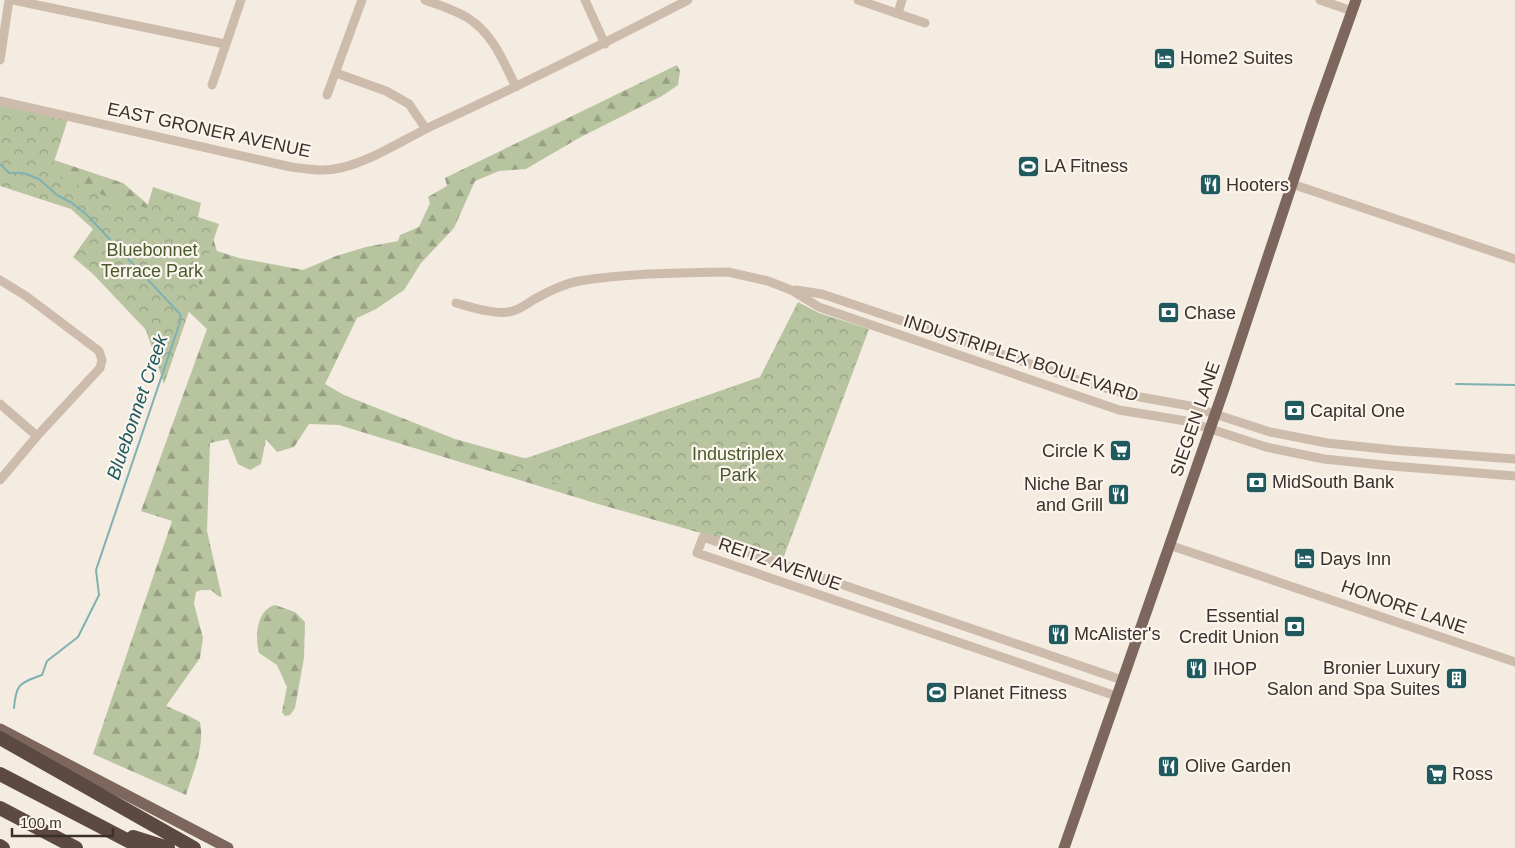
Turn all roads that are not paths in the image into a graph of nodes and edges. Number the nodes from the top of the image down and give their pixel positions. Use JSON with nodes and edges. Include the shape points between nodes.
{"nodes":[{"id":1,"x":11,"y":0,"type":"edge"},
{"id":2,"x":241,"y":0,"type":"edge"},
{"id":3,"x":362,"y":0,"type":"edge"},
{"id":4,"x":425,"y":0,"type":"edge"},
{"id":5,"x":585,"y":0,"type":"edge"},
{"id":6,"x":688,"y":0,"type":"edge"},
{"id":7,"x":858,"y":0,"type":"edge"},
{"id":8,"x":902,"y":0,"type":"edge"},
{"id":9,"x":1320,"y":0,"type":"edge"},
{"id":10,"x":1354,"y":6,"type":"edge"},
{"id":11,"x":898,"y":13,"type":"junction"},
{"id":12,"x":925,"y":23,"type":"dead end"},
{"id":13,"x":225,"y":44,"type":"junction"},
{"id":14,"x":605,"y":44,"type":"junction"},
{"id":15,"x":0,"y":60,"type":"edge"},
{"id":16,"x":336,"y":73,"type":"junction"},
{"id":17,"x":212,"y":85,"type":"dead end"},
{"id":18,"x":516,"y":87,"type":"junction"},
{"id":19,"x":327,"y":95,"type":"dead end"},
{"id":20,"x":0,"y":101,"type":"edge"},
{"id":21,"x":426,"y":129,"type":"junction"},
{"id":22,"x":1292,"y":184,"type":"junction"},
{"id":23,"x":1515,"y":259,"type":"edge"},
{"id":24,"x":0,"y":280,"type":"edge"},
{"id":25,"x":791,"y":290,"type":"junction"},
{"id":26,"x":456,"y":304,"type":"dead end"},
{"id":27,"x":0,"y":404,"type":"edge"},
{"id":28,"x":1215,"y":415,"type":"junction"},
{"id":29,"x":1210,"y":429,"type":"junction"},
{"id":30,"x":37,"y":436,"type":"junction"},
{"id":31,"x":1515,"y":459,"type":"edge"},
{"id":32,"x":1515,"y":476,"type":"edge"},
{"id":33,"x":0,"y":480,"type":"edge"},
{"id":34,"x":1169,"y":545,"type":"junction"},
{"id":35,"x":1515,"y":662,"type":"edge"},
{"id":36,"x":1122,"y":680,"type":"junction"},
{"id":37,"x":1116,"y":696,"type":"junction"},
{"id":38,"x":0,"y":729,"type":"edge"},
{"id":39,"x":0,"y":738,"type":"edge"},
{"id":40,"x":0,"y":774,"type":"edge"},
{"id":41,"x":0,"y":808,"type":"edge"},
{"id":42,"x":21,"y":819,"type":"junction"},
{"id":43,"x":95,"y":824,"type":"junction"},
{"id":44,"x":66,"y":848,"type":"edge"},
{"id":45,"x":76,"y":848,"type":"edge"},
{"id":46,"x":142,"y":848,"type":"edge"},
{"id":47,"x":168,"y":848,"type":"edge"},
{"id":48,"x":194,"y":848,"type":"edge"},
{"id":49,"x":228,"y":848,"type":"edge"},
{"id":50,"x":1064,"y":848,"type":"edge"}],
"edges":[{"from":1,"to":13,"type":"street"},
{"from":1,"to":15,"type":"street"},
{"from":2,"to":13,"type":"street"},
{"from":3,"to":16,"type":"street"},
{"from":4,"to":18,"type":"street","via":[[467,18],[487,34]]},
{"from":5,"to":14,"type":"street"},
{"from":6,"to":14,"type":"street","name":"EAST GRONER AVENUE"},
{"from":7,"to":11,"type":"street"},
{"from":8,"to":11,"type":"street"},
{"from":9,"to":10,"type":"street"},
{"from":10,"to":22,"type":"main road","name":"SIEGEN LANE"},
{"from":11,"to":12,"type":"street"},
{"from":13,"to":17,"type":"street"},
{"from":14,"to":18,"type":"street","name":"EAST GRONER AVENUE"},
{"from":16,"to":19,"type":"street"},
{"from":16,"to":21,"type":"street","via":[[386,91],[409,104]]},
{"from":18,"to":21,"type":"street","name":"EAST GRONER AVENUE"},
{"from":20,"to":21,"type":"street","name":"EAST GRONER AVENUE","via":[[316,171],[338,169],[364,161]]},
{"from":22,"to":23,"type":"street"},
{"from":22,"to":28,"type":"main road","name":"SIEGEN LANE"},
{"from":24,"to":30,"type":"street","via":[[98,351],[102,360],[100,368]]},
{"from":25,"to":26,"type":"street","name":"INDUSTRIPLEX BOULEVARD","via":[[740,273],[698,272],[577,281],[541,295],[513,311]]},
{"from":25,"to":28,"type":"street","name":"INDUSTRIPLEX BOULEVARD","via":[[822,294],[1084,382],[1129,395],[1190,406]]},
{"from":25,"to":29,"type":"street","name":"INDUSTRIPLEX BOULEVARD","via":[[819,307],[1079,397],[1119,410],[1186,421]]},
{"from":27,"to":30,"type":"street"},
{"from":28,"to":29,"type":"main road","name":"SIEGEN LANE"},
{"from":28,"to":31,"type":"street","name":"INDUSTRIPLEX BOULEVARD","via":[[1270,432],[1327,443]]},
{"from":29,"to":32,"type":"street","name":"INDUSTRIPLEX BOULEVARD","via":[[1266,447],[1324,459]]},
{"from":29,"to":34,"type":"main road","name":"SIEGEN LANE"},
{"from":30,"to":33,"type":"street"},
{"from":34,"to":35,"type":"street","name":"HONORE LANE"},
{"from":34,"to":36,"type":"main road","name":"SIEGEN LANE"},
{"from":36,"to":37,"type":"main road","name":"SIEGEN LANE"},
{"from":36,"to":37,"type":"street","name":"REITZ AVENUE","via":[[704,537],[698,553]]},
{"from":37,"to":50,"type":"main road","name":"SIEGEN LANE"},
{"from":38,"to":49,"type":"main road"},
{"from":39,"to":48,"type":"highway"},
{"from":40,"to":43,"type":"highway"},
{"from":41,"to":42,"type":"highway"},
{"from":42,"to":44,"type":"highway"},
{"from":42,"to":45,"type":"highway"},
{"from":43,"to":46,"type":"highway"},
{"from":43,"to":47,"type":"highway"}]}
